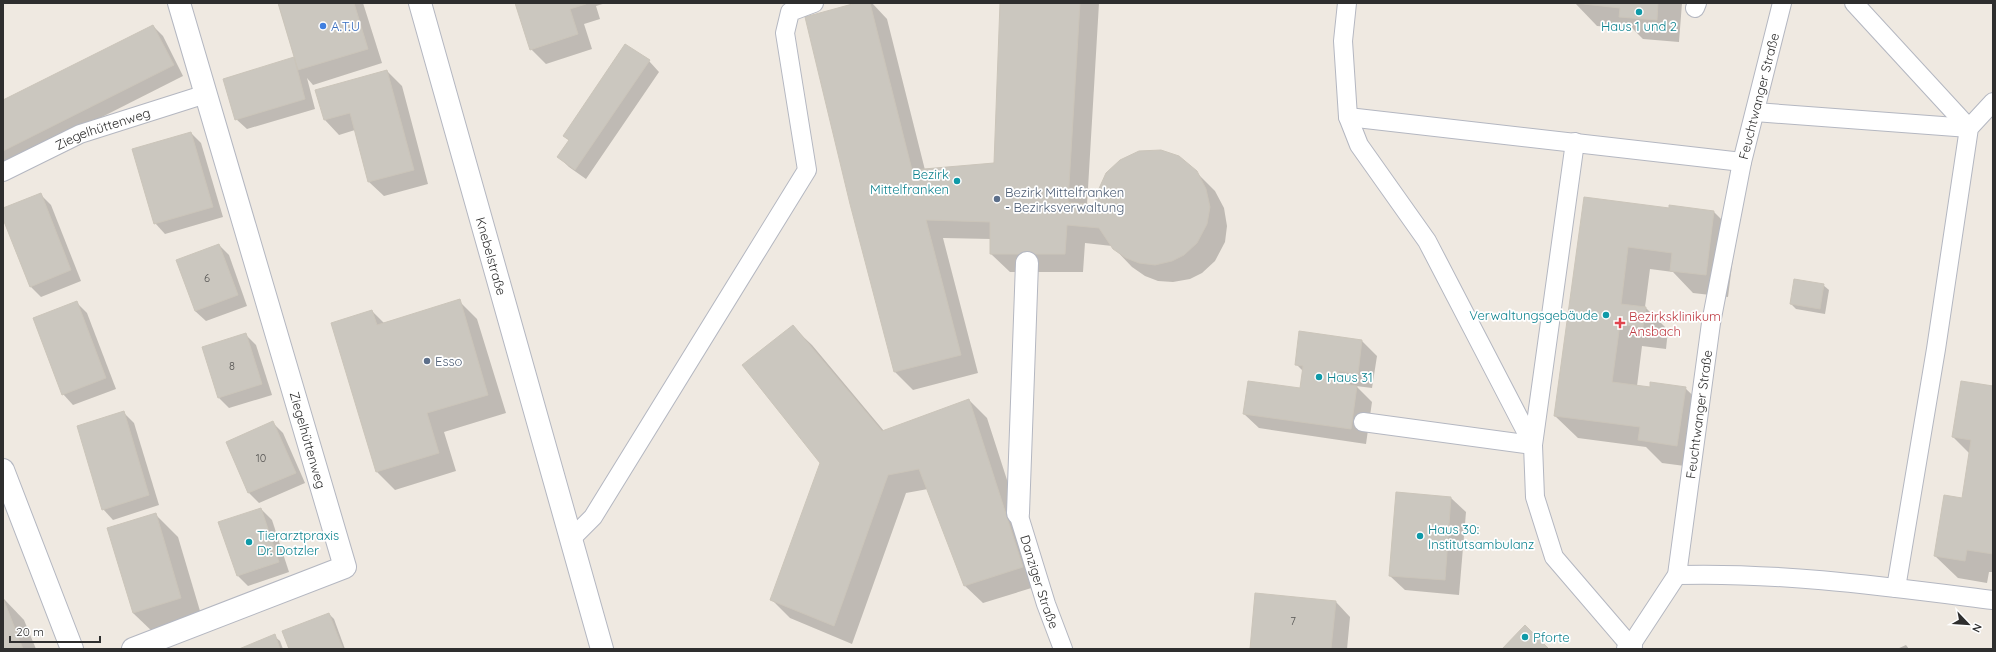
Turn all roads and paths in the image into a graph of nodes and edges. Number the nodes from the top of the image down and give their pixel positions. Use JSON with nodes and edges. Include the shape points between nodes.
{"nodes":[{"id":1,"x":179,"y":3,"type":"edge"},
{"id":2,"x":420,"y":3,"type":"edge"},
{"id":3,"x":814,"y":3,"type":"edge"},
{"id":4,"x":1347,"y":3,"type":"edge"},
{"id":5,"x":1782,"y":3,"type":"edge"},
{"id":6,"x":1854,"y":3,"type":"edge"},
{"id":7,"x":206,"y":94,"type":"junction"},
{"id":8,"x":1993,"y":102,"type":"edge"},
{"id":9,"x":1756,"y":112,"type":"junction"},
{"id":10,"x":1348,"y":117,"type":"junction"},
{"id":11,"x":1969,"y":128,"type":"junction"},
{"id":12,"x":1575,"y":142,"type":"junction"},
{"id":13,"x":1742,"y":162,"type":"junction"},
{"id":14,"x":3,"y":172,"type":"edge"},
{"id":15,"x":1027,"y":263,"type":"dead end"},
{"id":16,"x":1363,"y":422,"type":"dead end"},
{"id":17,"x":1533,"y":445,"type":"junction"},
{"id":18,"x":3,"y":470,"type":"edge"},
{"id":19,"x":1018,"y":513,"type":"joint"},
{"id":20,"x":571,"y":539,"type":"junction"},
{"id":21,"x":1677,"y":575,"type":"junction"},
{"id":22,"x":1896,"y":588,"type":"junction"},
{"id":23,"x":1993,"y":600,"type":"edge"},
{"id":24,"x":1631,"y":648,"type":"edge"},
{"id":25,"x":72,"y":649,"type":"edge"},
{"id":26,"x":133,"y":649,"type":"edge"},
{"id":27,"x":602,"y":649,"type":"edge"},
{"id":28,"x":1063,"y":649,"type":"edge"}],
"edges":[{"from":1,"to":7,"type":"street","name":"Ziegelhüttenweg"},
{"from":2,"to":20,"type":"street","name":"Knebelstraße"},
{"from":3,"to":20,"type":"lane","via":[[790,12],[785,33],[808,170],[593,518]]},
{"from":4,"to":10,"type":"lane","via":[[1343,41]]},
{"from":5,"to":9,"type":"lane","name":"Feuchtwanger Straße"},
{"from":6,"to":11,"type":"lane"},
{"from":7,"to":14,"type":"lane","name":"Ziegelhüttenweg","via":[[80,134]]},
{"from":7,"to":26,"type":"street","name":"Ziegelhüttenweg","via":[[346,567]]},
{"from":8,"to":11,"type":"lane"},
{"from":9,"to":11,"type":"lane"},
{"from":9,"to":13,"type":"lane","name":"Feuchtwanger Straße"},
{"from":10,"to":12,"type":"lane"},
{"from":10,"to":17,"type":"lane","via":[[1359,144],[1427,241]]},
{"from":11,"to":22,"type":"lane","via":[[1936,349]]},
{"from":12,"to":13,"type":"lane"},
{"from":12,"to":17,"type":"lane"},
{"from":13,"to":21,"type":"lane","name":"Feuchtwanger Straße","via":[[1711,323]]},
{"from":15,"to":19,"type":"street"},
{"from":16,"to":17,"type":"lane"},
{"from":17,"to":24,"type":"lane","via":[[1535,497],[1554,556]]},
{"from":18,"to":25,"type":"street"},
{"from":19,"to":28,"type":"lane","name":"Danziger Straße","via":[[1046,604]]},
{"from":20,"to":27,"type":"street"},
{"from":21,"to":22,"type":"lane","via":[[1724,574]]},
{"from":21,"to":24,"type":"lane","name":"Feuchtwanger Straße"},
{"from":22,"to":23,"type":"lane"}]}
